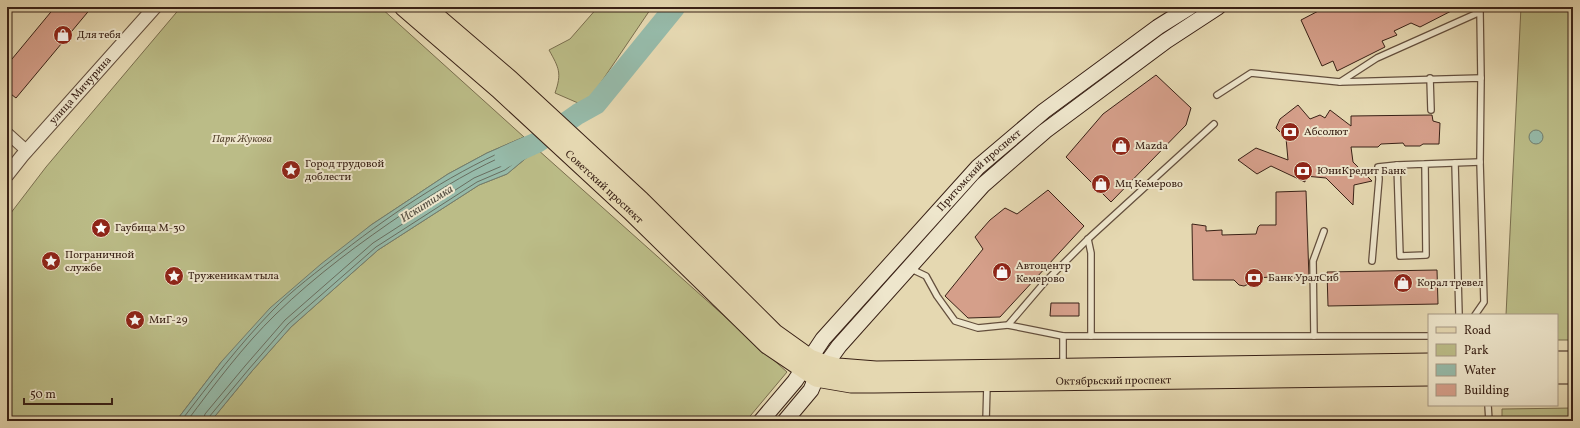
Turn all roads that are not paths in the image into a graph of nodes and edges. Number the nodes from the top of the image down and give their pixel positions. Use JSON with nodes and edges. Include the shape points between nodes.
{"nodes":[{"id":1,"x":155,"y":7,"type":"edge"},
{"id":2,"x":404,"y":7,"type":"edge"},
{"id":3,"x":426,"y":7,"type":"edge"},
{"id":4,"x":1190,"y":7,"type":"edge"},
{"id":5,"x":1218,"y":7,"type":"edge"},
{"id":6,"x":1430,"y":78,"type":"junction"},
{"id":7,"x":1481,"y":78,"type":"junction"},
{"id":8,"x":1340,"y":82,"type":"junction"},
{"id":9,"x":504,"y":84,"type":"junction"},
{"id":10,"x":1217,"y":95,"type":"dead end"},
{"id":11,"x":1431,"y":110,"type":"dead end"},
{"id":12,"x":1214,"y":124,"type":"dead end"},
{"id":13,"x":7,"y":133,"type":"edge"},
{"id":14,"x":27,"y":151,"type":"junction"},
{"id":15,"x":1480,"y":162,"type":"junction"},
{"id":16,"x":1455,"y":163,"type":"junction"},
{"id":17,"x":1425,"y":164,"type":"junction"},
{"id":18,"x":1397,"y":165,"type":"junction"},
{"id":19,"x":7,"y":175,"type":"edge"},
{"id":20,"x":1324,"y":231,"type":"dead end"},
{"id":21,"x":1088,"y":239,"type":"junction"},
{"id":22,"x":1372,"y":261,"type":"dead end"},
{"id":23,"x":908,"y":268,"type":"junction"},
{"id":24,"x":1459,"y":314,"type":"edge"},
{"id":25,"x":1476,"y":314,"type":"edge"},
{"id":26,"x":1008,"y":325,"type":"junction"},
{"id":27,"x":1063,"y":336,"type":"junction"},
{"id":28,"x":1091,"y":336,"type":"junction"},
{"id":29,"x":1314,"y":336,"type":"junction"},
{"id":30,"x":1428,"y":336,"type":"edge"},
{"id":31,"x":1558,"y":360,"type":"edge"},
{"id":32,"x":1573,"y":360,"type":"edge"},
{"id":33,"x":1428,"y":362,"type":"edge"},
{"id":34,"x":826,"y":364,"type":"junction"},
{"id":35,"x":1063,"y":367,"type":"junction"},
{"id":36,"x":810,"y":368,"type":"junction"},
{"id":37,"x":1558,"y":375,"type":"edge"},
{"id":38,"x":1573,"y":375,"type":"edge"},
{"id":39,"x":1428,"y":377,"type":"edge"},
{"id":40,"x":987,"y":383,"type":"junction"},
{"id":41,"x":1488,"y":406,"type":"edge"},
{"id":42,"x":761,"y":421,"type":"edge"},
{"id":43,"x":785,"y":421,"type":"edge"},
{"id":44,"x":986,"y":421,"type":"edge"},
{"id":45,"x":1489,"y":421,"type":"edge"}],
"edges":[{"from":1,"to":14,"type":"street","name":"улица Мичурина"},
{"from":2,"to":9,"type":"main road","name":"Советский проспект"},
{"from":3,"to":9,"type":"main road","name":"Советский проспект"},
{"from":4,"to":36,"type":"main road","name":"Притомский проспект","via":[[1158,27],[1044,111],[978,167],[823,339]]},
{"from":5,"to":23,"type":"main road","name":"Притомский проспект","via":[[1166,42],[1052,127],[993,175]]},
{"from":6,"to":7,"type":"lane"},
{"from":6,"to":8,"type":"lane"},
{"from":6,"to":11,"type":"lane"},
{"from":7,"to":8,"type":"lane","via":[[1480,12],[1377,58]]},
{"from":7,"to":15,"type":"lane"},
{"from":8,"to":10,"type":"lane","via":[[1251,73]]},
{"from":9,"to":36,"type":"main road","name":"Советский проспект"},
{"from":12,"to":21,"type":"lane"},
{"from":13,"to":14,"type":"street"},
{"from":14,"to":19,"type":"street","name":"улица Мичурина"},
{"from":15,"to":16,"type":"lane"},
{"from":15,"to":25,"type":"lane","via":[[1484,302]]},
{"from":16,"to":17,"type":"lane"},
{"from":16,"to":24,"type":"lane"},
{"from":17,"to":18,"type":"lane"},
{"from":17,"to":18,"type":"lane","via":[[1426,254],[1400,256]]},
{"from":18,"to":22,"type":"lane","via":[[1378,167]]},
{"from":20,"to":29,"type":"lane","via":[[1313,261]]},
{"from":21,"to":26,"type":"lane","via":[[1044,283]]},
{"from":21,"to":28,"type":"lane","via":[[1091,253]]},
{"from":23,"to":26,"type":"lane","via":[[926,276],[955,321],[978,328]]},
{"from":23,"to":34,"type":"main road","name":"Притомский проспект"},
{"from":26,"to":27,"type":"lane"},
{"from":27,"to":28,"type":"lane"},
{"from":27,"to":35,"type":"lane"},
{"from":28,"to":29,"type":"lane"},
{"from":29,"to":30,"type":"lane"},
{"from":31,"to":32,"type":"main road"},
{"from":33,"to":35,"type":"main road","name":"Октябрьский проспект"},
{"from":34,"to":35,"type":"main road","name":"Октябрьский проспект","via":[[876,370]]},
{"from":34,"to":36,"type":"main road","name":"Советский проспект"},
{"from":36,"to":40,"type":"main road","name":"Октябрьский проспект","via":[[851,384]]},
{"from":36,"to":42,"type":"main road","via":[[795,381]]},
{"from":36,"to":43,"type":"main road","via":[[810,390]]},
{"from":37,"to":38,"type":"main road"},
{"from":39,"to":40,"type":"main road","name":"Октябрьский проспект"},
{"from":40,"to":44,"type":"lane"},
{"from":41,"to":45,"type":"lane"}]}
